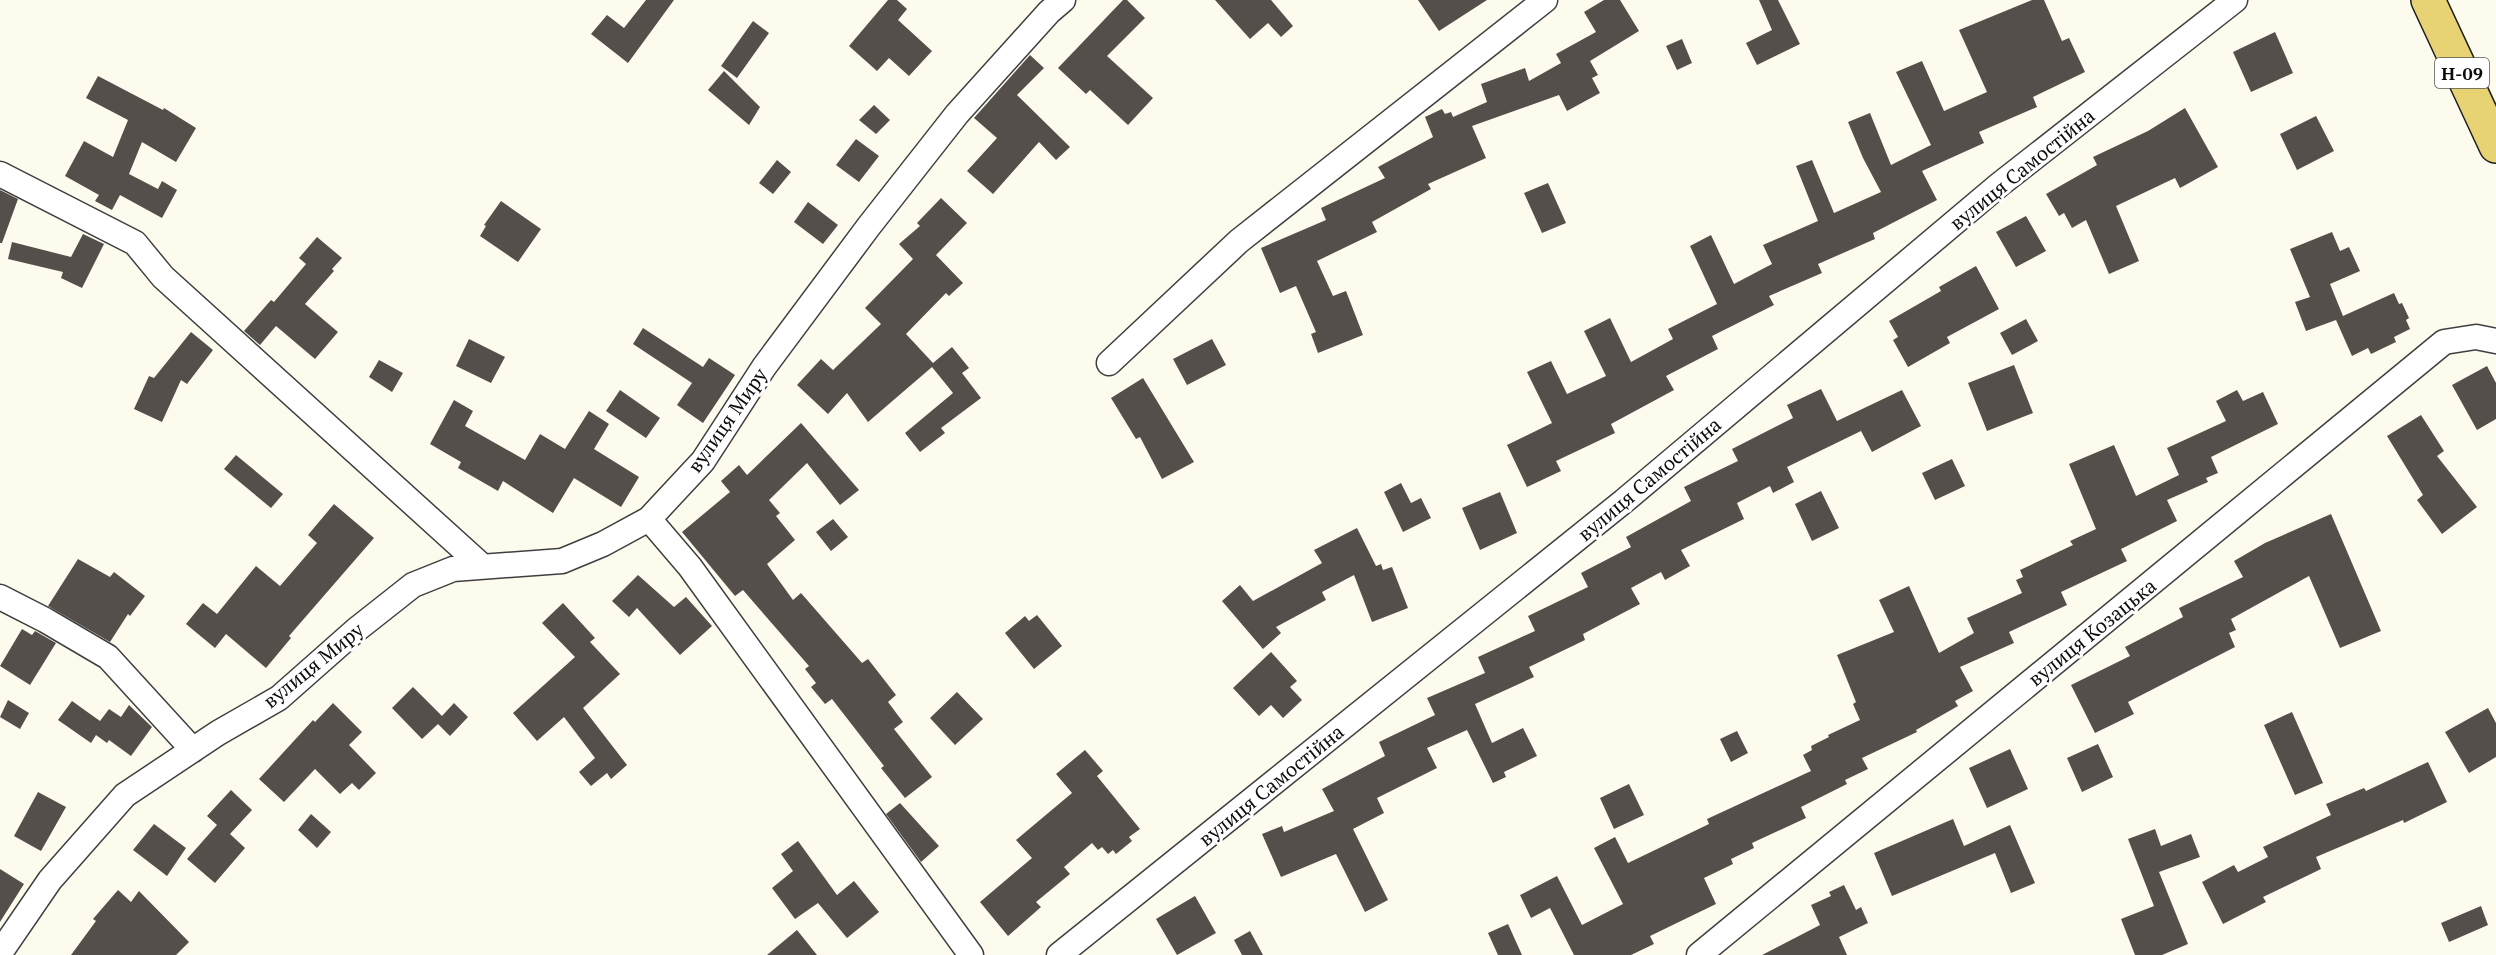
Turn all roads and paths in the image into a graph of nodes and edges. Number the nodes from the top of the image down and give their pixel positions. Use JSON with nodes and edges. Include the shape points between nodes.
{"nodes":[{"id":1,"x":1063,"y":0,"type":"edge"},
{"id":2,"x":1545,"y":0,"type":"edge"},
{"id":3,"x":2235,"y":0,"type":"edge"},
{"id":4,"x":2428,"y":0,"type":"edge"},
{"id":5,"x":2496,"y":146,"type":"edge"},
{"id":6,"x":0,"y":174,"type":"edge"},
{"id":7,"x":2496,"y":341,"type":"edge"},
{"id":8,"x":1109,"y":363,"type":"dead end"},
{"id":9,"x":649,"y":519,"type":"junction"},
{"id":10,"x":482,"y":566,"type":"junction"},
{"id":11,"x":0,"y":597,"type":"edge"},
{"id":12,"x":194,"y":750,"type":"junction"},
{"id":13,"x":0,"y":953,"type":"edge"},
{"id":14,"x":971,"y":955,"type":"edge"},
{"id":15,"x":1059,"y":955,"type":"edge"},
{"id":16,"x":1699,"y":955,"type":"edge"}],
"edges":[{"from":1,"to":9,"type":"street","name":"вулиця Миру","via":[[957,114],[764,367],[703,461]]},
{"from":2,"to":8,"type":"street","via":[[1239,241]]},
{"from":3,"to":15,"type":"street","name":"вулиця Самостійна","via":[[1999,185],[1624,501]]},
{"from":4,"to":5,"type":"main road","number":"Н-09"},
{"from":6,"to":10,"type":"street","via":[[135,243],[163,277]]},
{"from":7,"to":16,"type":"street","name":"вулиця Козацька","via":[[2476,337],[2444,342]]},
{"from":9,"to":10,"type":"street","name":"вулиця Миру","via":[[562,561]]},
{"from":9,"to":14,"type":"street","via":[[690,567]]},
{"from":10,"to":12,"type":"street","name":"вулиця Миру","via":[[453,569],[413,585],[279,698]]},
{"from":11,"to":12,"type":"street","via":[[108,657]]},
{"from":12,"to":13,"type":"street","name":"вулиця Миру","via":[[125,795],[50,880]]}]}
